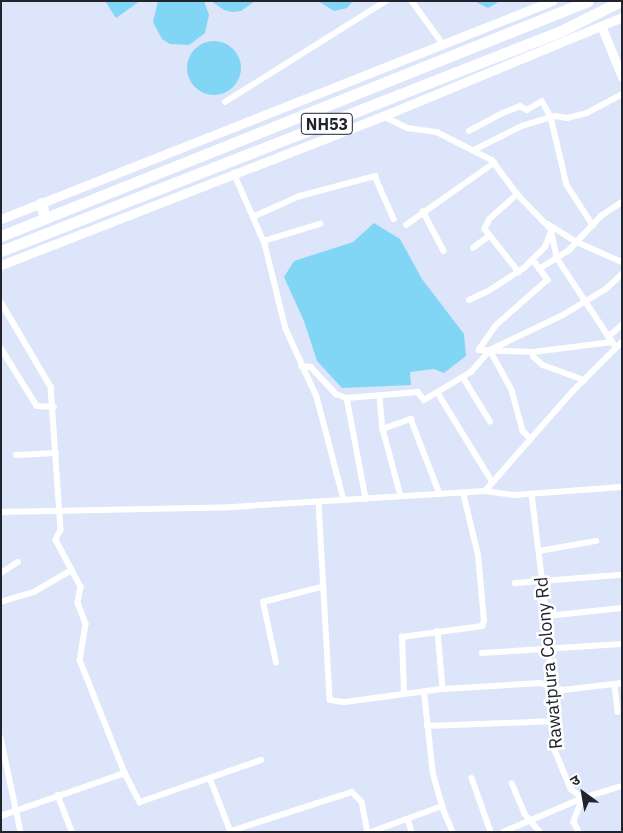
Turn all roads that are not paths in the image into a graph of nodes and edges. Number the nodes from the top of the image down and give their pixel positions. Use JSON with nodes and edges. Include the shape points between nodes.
{"nodes":[{"id":1,"x":386,"y":1,"type":"edge"},
{"id":2,"x":412,"y":1,"type":"edge"},
{"id":3,"x":552,"y":1,"type":"edge"},
{"id":4,"x":588,"y":1,"type":"edge"},
{"id":5,"x":621,"y":1,"type":"edge"},
{"id":6,"x":622,"y":17,"type":"edge"},
{"id":7,"x":602,"y":28,"type":"junction"},
{"id":8,"x":443,"y":44,"type":"junction"},
{"id":9,"x":622,"y":77,"type":"edge"},
{"id":10,"x":622,"y":94,"type":"edge"},
{"id":11,"x":224,"y":102,"type":"dead end"},
{"id":12,"x":383,"y":116,"type":"junction"},
{"id":13,"x":551,"y":117,"type":"junction"},
{"id":14,"x":469,"y":131,"type":"dead end"},
{"id":15,"x":474,"y":150,"type":"junction"},
{"id":16,"x":494,"y":163,"type":"junction"},
{"id":17,"x":234,"y":172,"type":"junction"},
{"id":18,"x":518,"y":194,"type":"junction"},
{"id":19,"x":622,"y":202,"type":"edge"},
{"id":20,"x":41,"y":203,"type":"junction"},
{"id":21,"x":423,"y":211,"type":"junction"},
{"id":22,"x":255,"y":216,"type":"junction"},
{"id":23,"x":45,"y":218,"type":"junction"},
{"id":24,"x":1,"y":219,"type":"edge"},
{"id":25,"x":394,"y":219,"type":"dead end"},
{"id":26,"x":546,"y":223,"type":"junction"},
{"id":27,"x":320,"y":224,"type":"dead end"},
{"id":28,"x":406,"y":225,"type":"dead end"},
{"id":29,"x":593,"y":225,"type":"junction"},
{"id":30,"x":551,"y":231,"type":"junction"},
{"id":31,"x":1,"y":236,"type":"edge"},
{"id":32,"x":489,"y":236,"type":"junction"},
{"id":33,"x":264,"y":240,"type":"junction"},
{"id":34,"x":579,"y":242,"type":"junction"},
{"id":35,"x":32,"y":245,"type":"junction"},
{"id":36,"x":473,"y":248,"type":"dead end"},
{"id":37,"x":1,"y":251,"type":"edge"},
{"id":38,"x":444,"y":251,"type":"dead end"},
{"id":39,"x":557,"y":257,"type":"junction"},
{"id":40,"x":533,"y":260,"type":"junction"},
{"id":41,"x":622,"y":262,"type":"edge"},
{"id":42,"x":1,"y":265,"type":"edge"},
{"id":43,"x":539,"y":269,"type":"junction"},
{"id":44,"x":519,"y":272,"type":"junction"},
{"id":45,"x":622,"y":274,"type":"edge"},
{"id":46,"x":469,"y":300,"type":"dead end"},
{"id":47,"x":585,"y":301,"type":"junction"},
{"id":48,"x":1,"y":302,"type":"edge"},
{"id":49,"x":622,"y":325,"type":"edge"},
{"id":50,"x":612,"y":342,"type":"junction"},
{"id":51,"x":622,"y":342,"type":"edge"},
{"id":52,"x":1,"y":348,"type":"edge"},
{"id":53,"x":490,"y":350,"type":"junction"},
{"id":54,"x":533,"y":352,"type":"junction"},
{"id":55,"x":301,"y":366,"type":"junction"},
{"id":56,"x":463,"y":377,"type":"junction"},
{"id":57,"x":584,"y":380,"type":"junction"},
{"id":58,"x":438,"y":393,"type":"junction"},
{"id":59,"x":380,"y":397,"type":"junction"},
{"id":60,"x":347,"y":398,"type":"junction"},
{"id":61,"x":54,"y":407,"type":"junction"},
{"id":62,"x":490,"y":421,"type":"dead end"},
{"id":63,"x":383,"y":428,"type":"junction"},
{"id":64,"x":531,"y":439,"type":"junction"},
{"id":65,"x":56,"y":453,"type":"junction"},
{"id":66,"x":16,"y":455,"type":"dead end"},
{"id":67,"x":492,"y":482,"type":"junction"},
{"id":68,"x":622,"y":487,"type":"edge"},
{"id":69,"x":485,"y":491,"type":"junction"},
{"id":70,"x":463,"y":493,"type":"junction"},
{"id":71,"x":440,"y":494,"type":"junction"},
{"id":72,"x":532,"y":494,"type":"junction"},
{"id":73,"x":401,"y":496,"type":"junction"},
{"id":74,"x":366,"y":498,"type":"junction"},
{"id":75,"x":344,"y":500,"type":"junction"},
{"id":76,"x":319,"y":502,"type":"junction"},
{"id":77,"x":1,"y":512,"type":"edge"},
{"id":78,"x":58,"y":512,"type":"junction"},
{"id":79,"x":596,"y":541,"type":"dead end"},
{"id":80,"x":539,"y":551,"type":"junction"},
{"id":81,"x":18,"y":562,"type":"dead end"},
{"id":82,"x":72,"y":570,"type":"junction"},
{"id":83,"x":1,"y":573,"type":"edge"},
{"id":84,"x":620,"y":574,"type":"dead end"},
{"id":85,"x":515,"y":583,"type":"dead end"},
{"id":86,"x":542,"y":583,"type":"junction"},
{"id":87,"x":321,"y":587,"type":"junction"},
{"id":88,"x":1,"y":602,"type":"edge"},
{"id":89,"x":622,"y":608,"type":"edge"},
{"id":90,"x":547,"y":616,"type":"junction"},
{"id":91,"x":438,"y":630,"type":"junction"},
{"id":92,"x":622,"y":644,"type":"edge"},
{"id":93,"x":550,"y":648,"type":"junction"},
{"id":94,"x":482,"y":653,"type":"dead end"},
{"id":95,"x":276,"y":663,"type":"dead end"},
{"id":96,"x":618,"y":684,"type":"edge"},
{"id":97,"x":550,"y":686,"type":"junction"},
{"id":98,"x":443,"y":689,"type":"junction"},
{"id":99,"x":424,"y":692,"type":"junction"},
{"id":100,"x":404,"y":693,"type":"junction"},
{"id":101,"x":618,"y":712,"type":"dead end"},
{"id":102,"x":556,"y":721,"type":"junction"},
{"id":103,"x":427,"y":726,"type":"junction"},
{"id":104,"x":1,"y":738,"type":"edge"},
{"id":105,"x":4,"y":757,"type":"edge"},
{"id":106,"x":261,"y":760,"type":"dead end"},
{"id":107,"x":125,"y":773,"type":"junction"},
{"id":108,"x":210,"y":778,"type":"junction"},
{"id":109,"x":472,"y":778,"type":"dead end"},
{"id":110,"x":512,"y":783,"type":"dead end"},
{"id":111,"x":622,"y":786,"type":"edge"},
{"id":112,"x":58,"y":795,"type":"junction"},
{"id":113,"x":582,"y":798,"type":"junction"},
{"id":114,"x":442,"y":806,"type":"junction"},
{"id":115,"x":16,"y":811,"type":"junction"},
{"id":116,"x":1,"y":816,"type":"edge"},
{"id":117,"x":408,"y":819,"type":"junction"},
{"id":118,"x":531,"y":820,"type":"junction"},
{"id":119,"x":21,"y":832,"type":"edge"},
{"id":120,"x":72,"y":832,"type":"edge"},
{"id":121,"x":231,"y":832,"type":"edge"},
{"id":122,"x":370,"y":832,"type":"edge"},
{"id":123,"x":412,"y":832,"type":"edge"},
{"id":124,"x":453,"y":832,"type":"edge"},
{"id":125,"x":491,"y":832,"type":"edge"},
{"id":126,"x":502,"y":832,"type":"edge"},
{"id":127,"x":540,"y":832,"type":"edge"},
{"id":128,"x":579,"y":832,"type":"edge"}],
"edges":[{"from":1,"to":11,"type":"street"},
{"from":2,"to":8,"type":"street"},
{"from":3,"to":8,"type":"street"},
{"from":4,"to":23,"type":"highway","number":"NH53"},
{"from":5,"to":35,"type":"highway","number":"NH53","via":[[561,31]]},
{"from":6,"to":7,"type":"street"},
{"from":7,"to":9,"type":"street"},
{"from":7,"to":12,"type":"street"},
{"from":8,"to":20,"type":"street"},
{"from":10,"to":13,"type":"street","via":[[586,113],[567,118]]},
{"from":12,"to":15,"type":"street","via":[[408,128],[438,132]]},
{"from":12,"to":17,"type":"street"},
{"from":13,"to":14,"type":"street","via":[[542,101],[527,110],[520,106]]},
{"from":13,"to":15,"type":"street","via":[[510,131]]},
{"from":13,"to":29,"type":"street","via":[[567,185]]},
{"from":15,"to":16,"type":"street"},
{"from":16,"to":18,"type":"street"},
{"from":16,"to":21,"type":"street"},
{"from":17,"to":22,"type":"street"},
{"from":17,"to":35,"type":"street"},
{"from":18,"to":26,"type":"street"},
{"from":18,"to":32,"type":"street","via":[[490,219],[485,228]]},
{"from":19,"to":29,"type":"street"},
{"from":20,"to":23,"type":"highway"},
{"from":20,"to":24,"type":"street"},
{"from":21,"to":28,"type":"street"},
{"from":21,"to":38,"type":"street"},
{"from":22,"to":25,"type":"street","via":[[300,196],[375,176]]},
{"from":22,"to":33,"type":"street"},
{"from":23,"to":31,"type":"highway","number":"NH53"},
{"from":26,"to":30,"type":"street"},
{"from":26,"to":34,"type":"street"},
{"from":27,"to":33,"type":"street"},
{"from":29,"to":34,"type":"street"},
{"from":30,"to":39,"type":"street"},
{"from":30,"to":40,"type":"street","via":[[545,247]]},
{"from":32,"to":36,"type":"street"},
{"from":32,"to":44,"type":"street"},
{"from":33,"to":55,"type":"street","via":[[286,328]]},
{"from":34,"to":39,"type":"street"},
{"from":34,"to":41,"type":"street"},
{"from":35,"to":37,"type":"highway","number":"NH53"},
{"from":35,"to":42,"type":"street"},
{"from":39,"to":43,"type":"street"},
{"from":39,"to":47,"type":"street"},
{"from":40,"to":43,"type":"street"},
{"from":40,"to":44,"type":"street"},
{"from":43,"to":53,"type":"street","via":[[548,280],[496,326],[479,350]]},
{"from":44,"to":46,"type":"street"},
{"from":45,"to":47,"type":"street"},
{"from":47,"to":50,"type":"street"},
{"from":47,"to":53,"type":"street","via":[[545,325]]},
{"from":48,"to":61,"type":"street","via":[[46,377]]},
{"from":49,"to":50,"type":"street"},
{"from":50,"to":51,"type":"street"},
{"from":50,"to":54,"type":"street"},
{"from":50,"to":57,"type":"street"},
{"from":52,"to":61,"type":"street","via":[[37,406]]},
{"from":53,"to":54,"type":"street"},
{"from":53,"to":56,"type":"street"},
{"from":53,"to":64,"type":"street","via":[[512,390],[523,431]]},
{"from":54,"to":57,"type":"street","via":[[539,362],[554,371]]},
{"from":55,"to":60,"type":"street","via":[[310,367],[336,394]]},
{"from":55,"to":75,"type":"street","via":[[317,397]]},
{"from":56,"to":58,"type":"street"},
{"from":56,"to":62,"type":"street"},
{"from":57,"to":64,"type":"street"},
{"from":58,"to":59,"type":"street","via":[[424,400],[418,392]]},
{"from":58,"to":67,"type":"street"},
{"from":59,"to":60,"type":"street"},
{"from":59,"to":63,"type":"street"},
{"from":60,"to":74,"type":"street"},
{"from":61,"to":65,"type":"street"},
{"from":63,"to":71,"type":"street","via":[[411,419]]},
{"from":63,"to":73,"type":"street"},
{"from":64,"to":67,"type":"street"},
{"from":65,"to":66,"type":"street"},
{"from":65,"to":78,"type":"street"},
{"from":67,"to":69,"type":"street"},
{"from":68,"to":72,"type":"street"},
{"from":69,"to":70,"type":"street"},
{"from":69,"to":72,"type":"street"},
{"from":70,"to":71,"type":"street"},
{"from":70,"to":91,"type":"street","via":[[478,555],[484,621],[482,626]]},
{"from":71,"to":73,"type":"street"},
{"from":72,"to":80,"type":"street","name":"Rawatpura Colony Rd"},
{"from":73,"to":74,"type":"street"},
{"from":74,"to":75,"type":"street"},
{"from":75,"to":76,"type":"street"},
{"from":76,"to":78,"type":"street"},
{"from":76,"to":87,"type":"street"},
{"from":77,"to":78,"type":"street"},
{"from":78,"to":82,"type":"street","via":[[61,530],[56,540]]},
{"from":79,"to":80,"type":"street"},
{"from":80,"to":86,"type":"street","name":"Rawatpura Colony Rd"},
{"from":81,"to":83,"type":"street"},
{"from":82,"to":88,"type":"street","via":[[34,592]]},
{"from":82,"to":107,"type":"street","via":[[81,587],[78,603],[86,624],[80,660]]},
{"from":84,"to":86,"type":"street"},
{"from":85,"to":86,"type":"street"},
{"from":86,"to":90,"type":"street","name":"Rawatpura Colony Rd"},
{"from":87,"to":95,"type":"street","via":[[263,602]]},
{"from":87,"to":100,"type":"street","via":[[330,700],[345,702]]},
{"from":89,"to":90,"type":"street"},
{"from":90,"to":93,"type":"street","name":"Rawatpura Colony Rd"},
{"from":91,"to":98,"type":"street"},
{"from":91,"to":100,"type":"street","via":[[402,637]]},
{"from":92,"to":93,"type":"street"},
{"from":93,"to":94,"type":"street"},
{"from":93,"to":97,"type":"street","name":"Rawatpura Colony Rd"},
{"from":96,"to":97,"type":"street","via":[[563,690]]},
{"from":96,"to":101,"type":"street"},
{"from":97,"to":98,"type":"street"},
{"from":97,"to":102,"type":"street","name":"Rawatpura Colony Rd"},
{"from":98,"to":99,"type":"street"},
{"from":99,"to":100,"type":"street"},
{"from":99,"to":103,"type":"street"},
{"from":102,"to":103,"type":"street"},
{"from":102,"to":113,"type":"street","name":"Rawatpura Colony Rd","via":[[555,750],[570,789]]},
{"from":103,"to":114,"type":"street","via":[[433,775]]},
{"from":104,"to":105,"type":"street"},
{"from":105,"to":115,"type":"street","via":[[15,793]]},
{"from":106,"to":108,"type":"street"},
{"from":107,"to":108,"type":"street","via":[[140,802]]},
{"from":107,"to":112,"type":"street"},
{"from":108,"to":121,"type":"street"},
{"from":109,"to":125,"type":"street"},
{"from":110,"to":118,"type":"street","via":[[525,814]]},
{"from":111,"to":113,"type":"street"},
{"from":112,"to":115,"type":"street"},
{"from":112,"to":120,"type":"street"},
{"from":113,"to":118,"type":"street"},
{"from":113,"to":128,"type":"street","via":[[574,822]]},
{"from":114,"to":117,"type":"street"},
{"from":114,"to":124,"type":"street"},
{"from":115,"to":116,"type":"street"},
{"from":115,"to":119,"type":"street"},
{"from":117,"to":122,"type":"street"},
{"from":117,"to":123,"type":"street"},
{"from":118,"to":126,"type":"street"},
{"from":118,"to":127,"type":"street"},
{"from":121,"to":122,"type":"street","via":[[352,792],[362,802]]}]}
